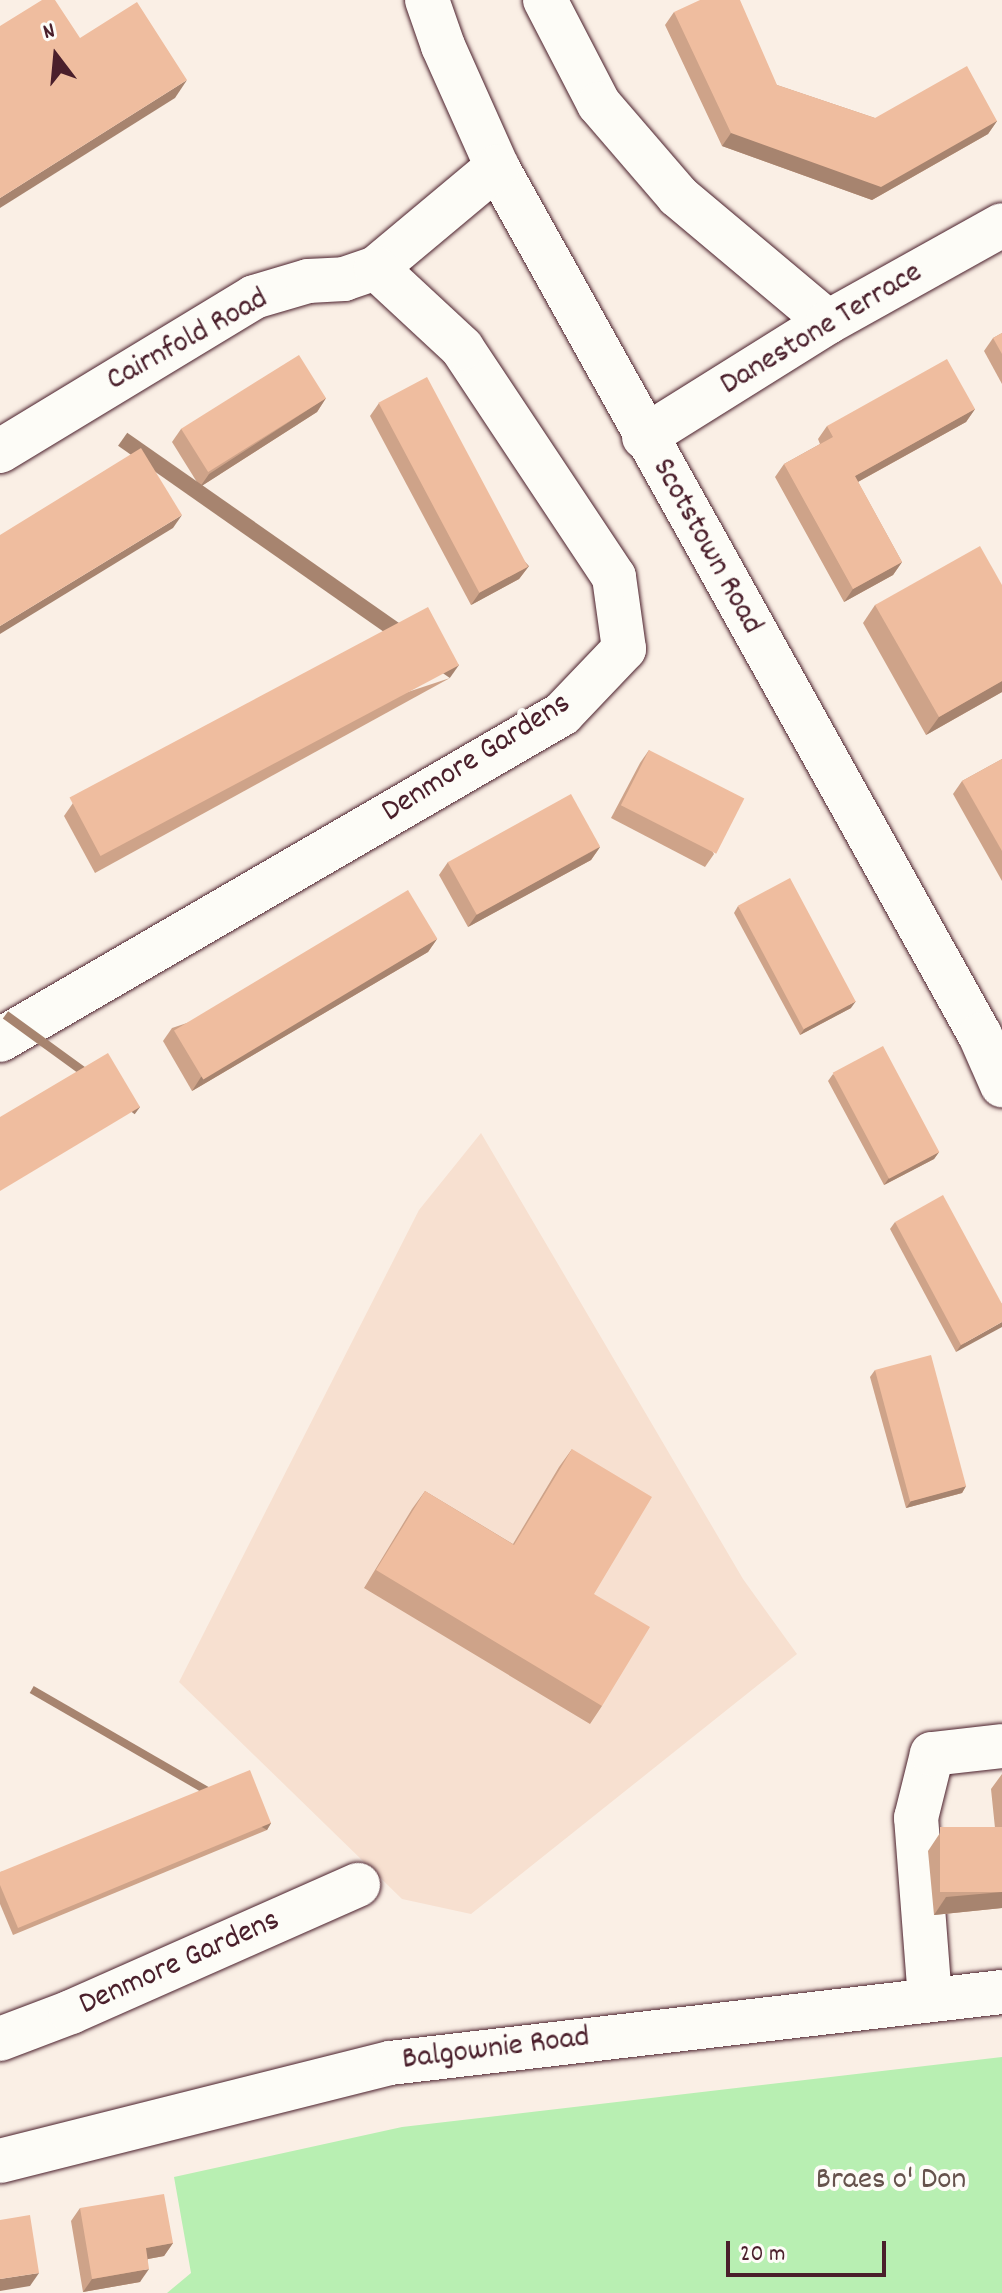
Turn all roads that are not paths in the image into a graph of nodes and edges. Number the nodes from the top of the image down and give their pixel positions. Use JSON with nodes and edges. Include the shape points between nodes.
{"nodes":[{"id":1,"x":427,"y":0,"type":"edge"},
{"id":2,"x":545,"y":0,"type":"edge"},
{"id":3,"x":497,"y":167,"type":"junction"},
{"id":4,"x":1002,"y":225,"type":"edge"},
{"id":5,"x":376,"y":268,"type":"junction"},
{"id":6,"x":828,"y":322,"type":"junction"},
{"id":7,"x":644,"y":437,"type":"junction"},
{"id":8,"x":0,"y":451,"type":"edge"},
{"id":9,"x":991,"y":1029,"type":"edge"},
{"id":10,"x":0,"y":1040,"type":"edge"},
{"id":11,"x":1002,"y":1085,"type":"edge"},
{"id":12,"x":1002,"y":1746,"type":"edge"},
{"id":13,"x":358,"y":1885,"type":"dead end"},
{"id":14,"x":1002,"y":1992,"type":"edge"},
{"id":15,"x":930,"y":1999,"type":"junction"},
{"id":16,"x":0,"y":2039,"type":"edge"},
{"id":17,"x":0,"y":2161,"type":"edge"}],
"edges":[{"from":1,"to":3,"type":"street","name":"Scotstown Road"},
{"from":2,"to":6,"type":"street","via":[[599,104],[678,196]]},
{"from":3,"to":5,"type":"street","name":"Cairnfold Road"},
{"from":3,"to":7,"type":"street","name":"Scotstown Road"},
{"from":4,"to":6,"type":"street","name":"Danestone Terrace"},
{"from":5,"to":8,"type":"street","name":"Cairnfold Road","via":[[254,297]]},
{"from":5,"to":10,"type":"street","name":"Denmore Gardens","via":[[462,348],[614,577],[624,649],[562,714]]},
{"from":6,"to":7,"type":"street","name":"Danestone Terrace"},
{"from":7,"to":9,"type":"street","name":"Scotstown Road"},
{"from":9,"to":11,"type":"street","name":"Scotstown Road"},
{"from":12,"to":15,"type":"street","via":[[932,1754],[916,1818]]},
{"from":13,"to":16,"type":"street","name":"Denmore Gardens"},
{"from":14,"to":15,"type":"street","name":"Balgownie Road"},
{"from":15,"to":17,"type":"street","name":"Balgownie Road","via":[[390,2063]]}]}
